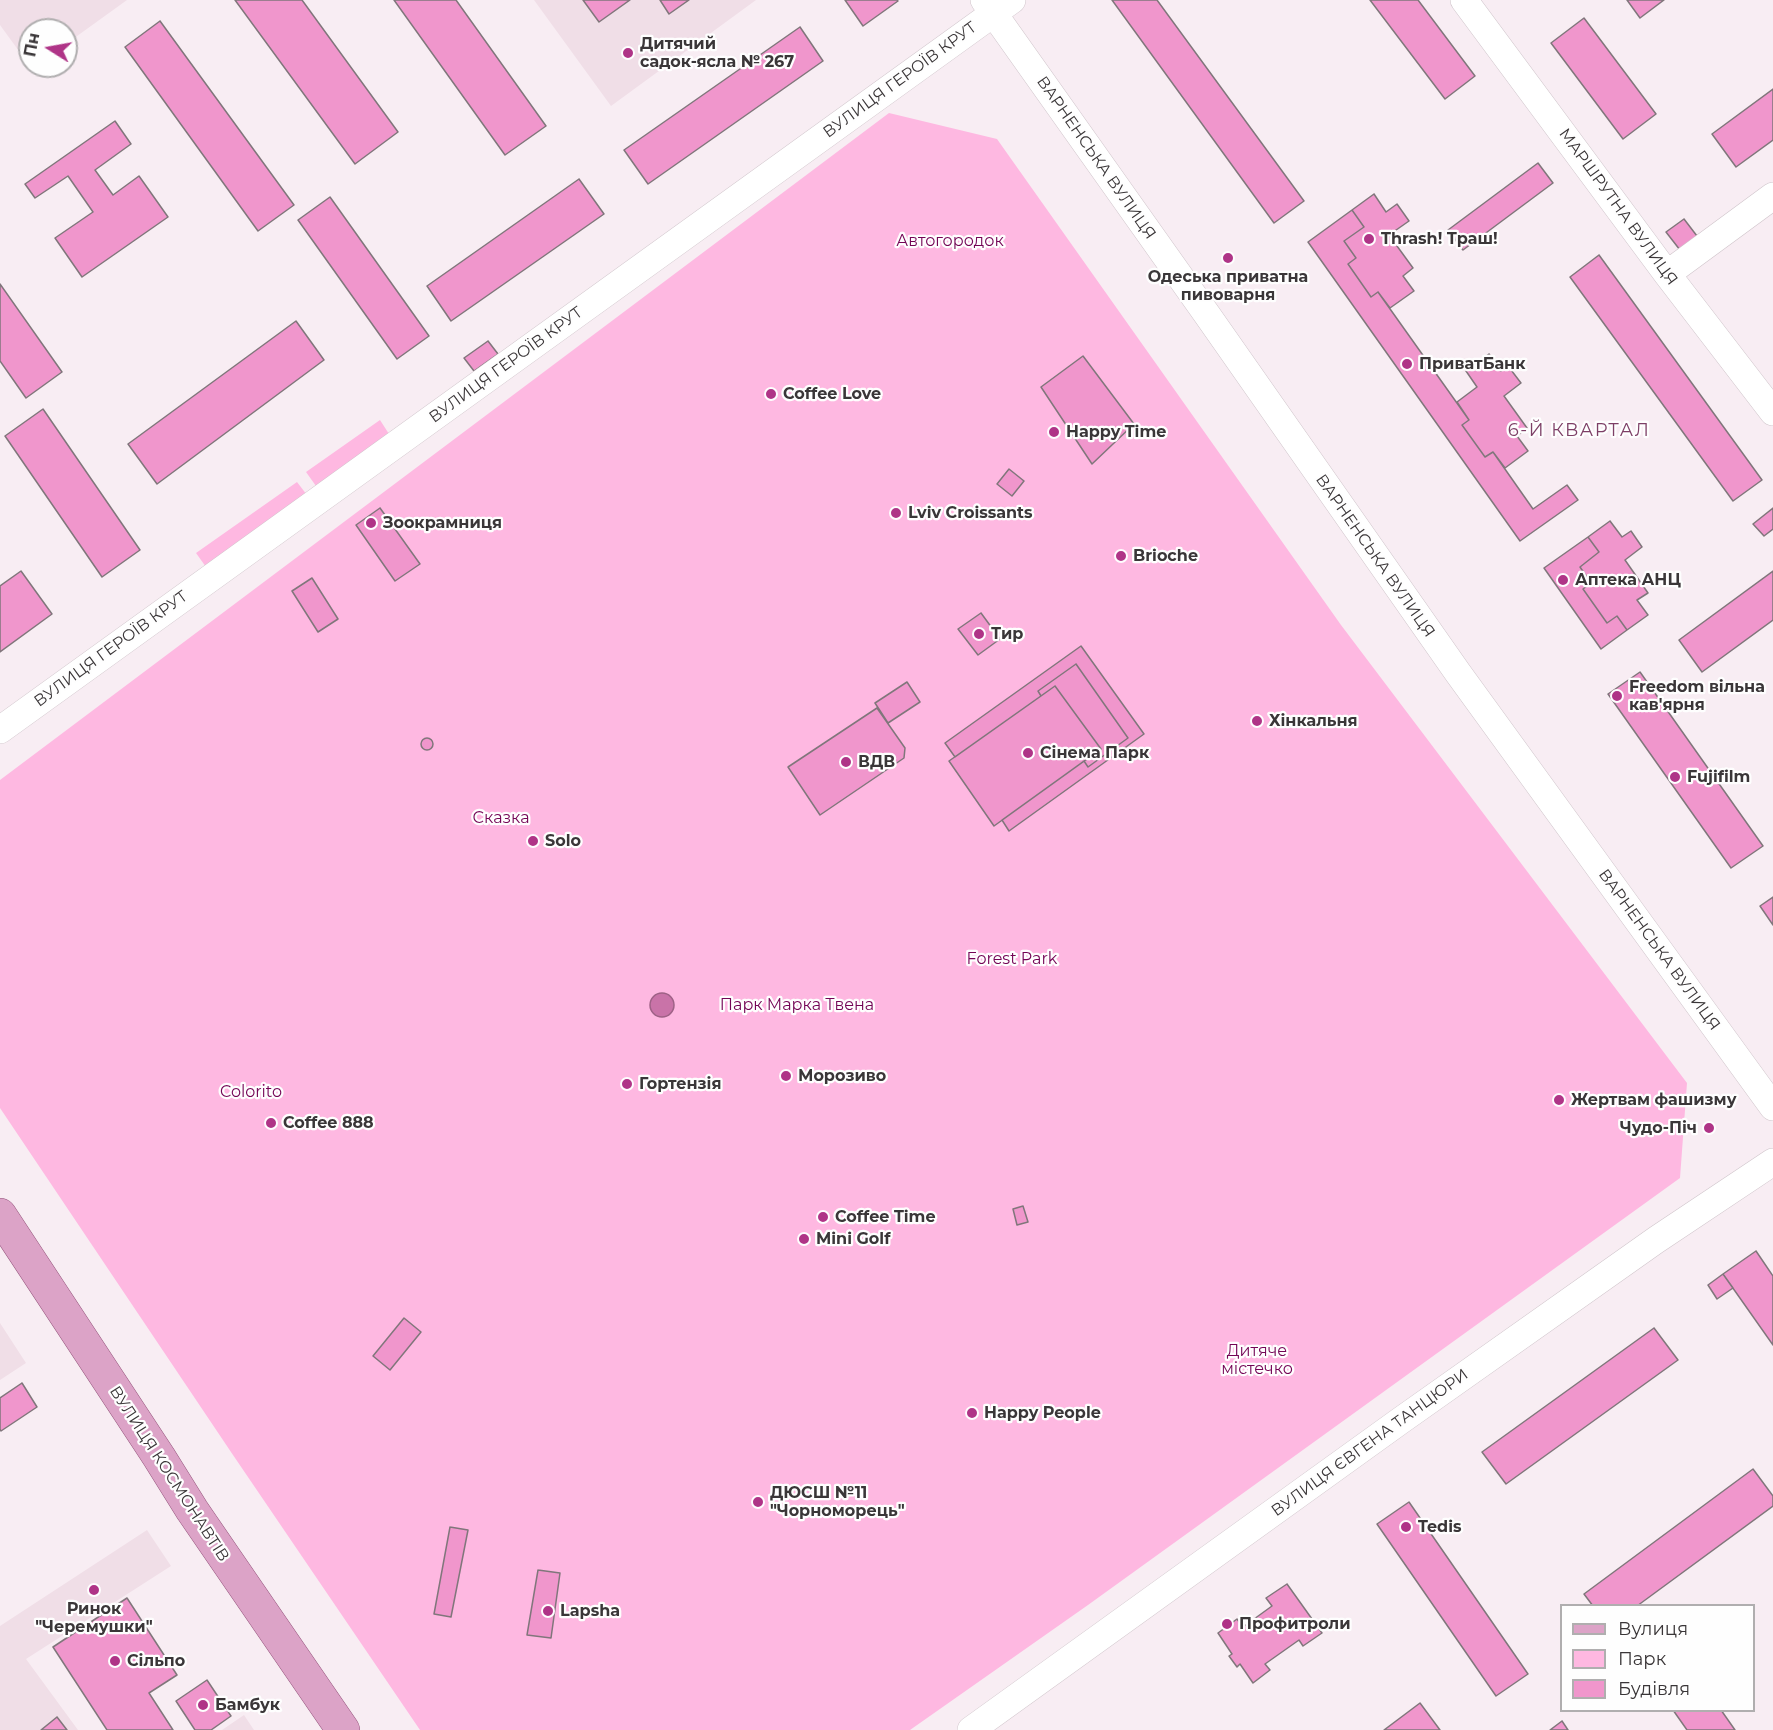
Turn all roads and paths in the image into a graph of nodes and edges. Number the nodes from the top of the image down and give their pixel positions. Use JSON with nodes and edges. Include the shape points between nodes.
{"nodes":[{"id":1,"x":1464,"y":0,"type":"edge"},
{"id":2,"x":996,"y":4,"type":"edge"},
{"id":3,"x":1773,"y":196,"type":"edge"},
{"id":4,"x":1667,"y":274,"type":"junction"},
{"id":5,"x":1773,"y":412,"type":"edge"},
{"id":6,"x":0,"y":730,"type":"edge"},
{"id":7,"x":1773,"y":1107,"type":"edge"},
{"id":8,"x":1773,"y":1162,"type":"edge"},
{"id":9,"x":0,"y":1215,"type":"edge"},
{"id":10,"x":343,"y":1730,"type":"edge"},
{"id":11,"x":971,"y":1730,"type":"edge"}],
"edges":[{"from":1,"to":4,"type":"street","name":"МАРШРУТНА ВУЛИЦЯ"},
{"from":2,"to":6,"type":"street","name":"ВУЛИЦЯ ГЕРОЇВ КРУТ"},
{"from":2,"to":7,"type":"street","name":"ВАРНЕНСЬКА ВУЛИЦЯ","via":[[1458,673]]},
{"from":3,"to":4,"type":"street"},
{"from":4,"to":5,"type":"street","name":"МАРШРУТНА ВУЛИЦЯ"},
{"from":8,"to":11,"type":"street","name":"ВУЛИЦЯ ЄВГЕНА ТАНЦЮРИ","via":[[1561,1307]]},
{"from":9,"to":10,"type":"main road","name":"ВУЛИЦЯ КОСМОНАВТІВ","via":[[192,1510]]}]}
